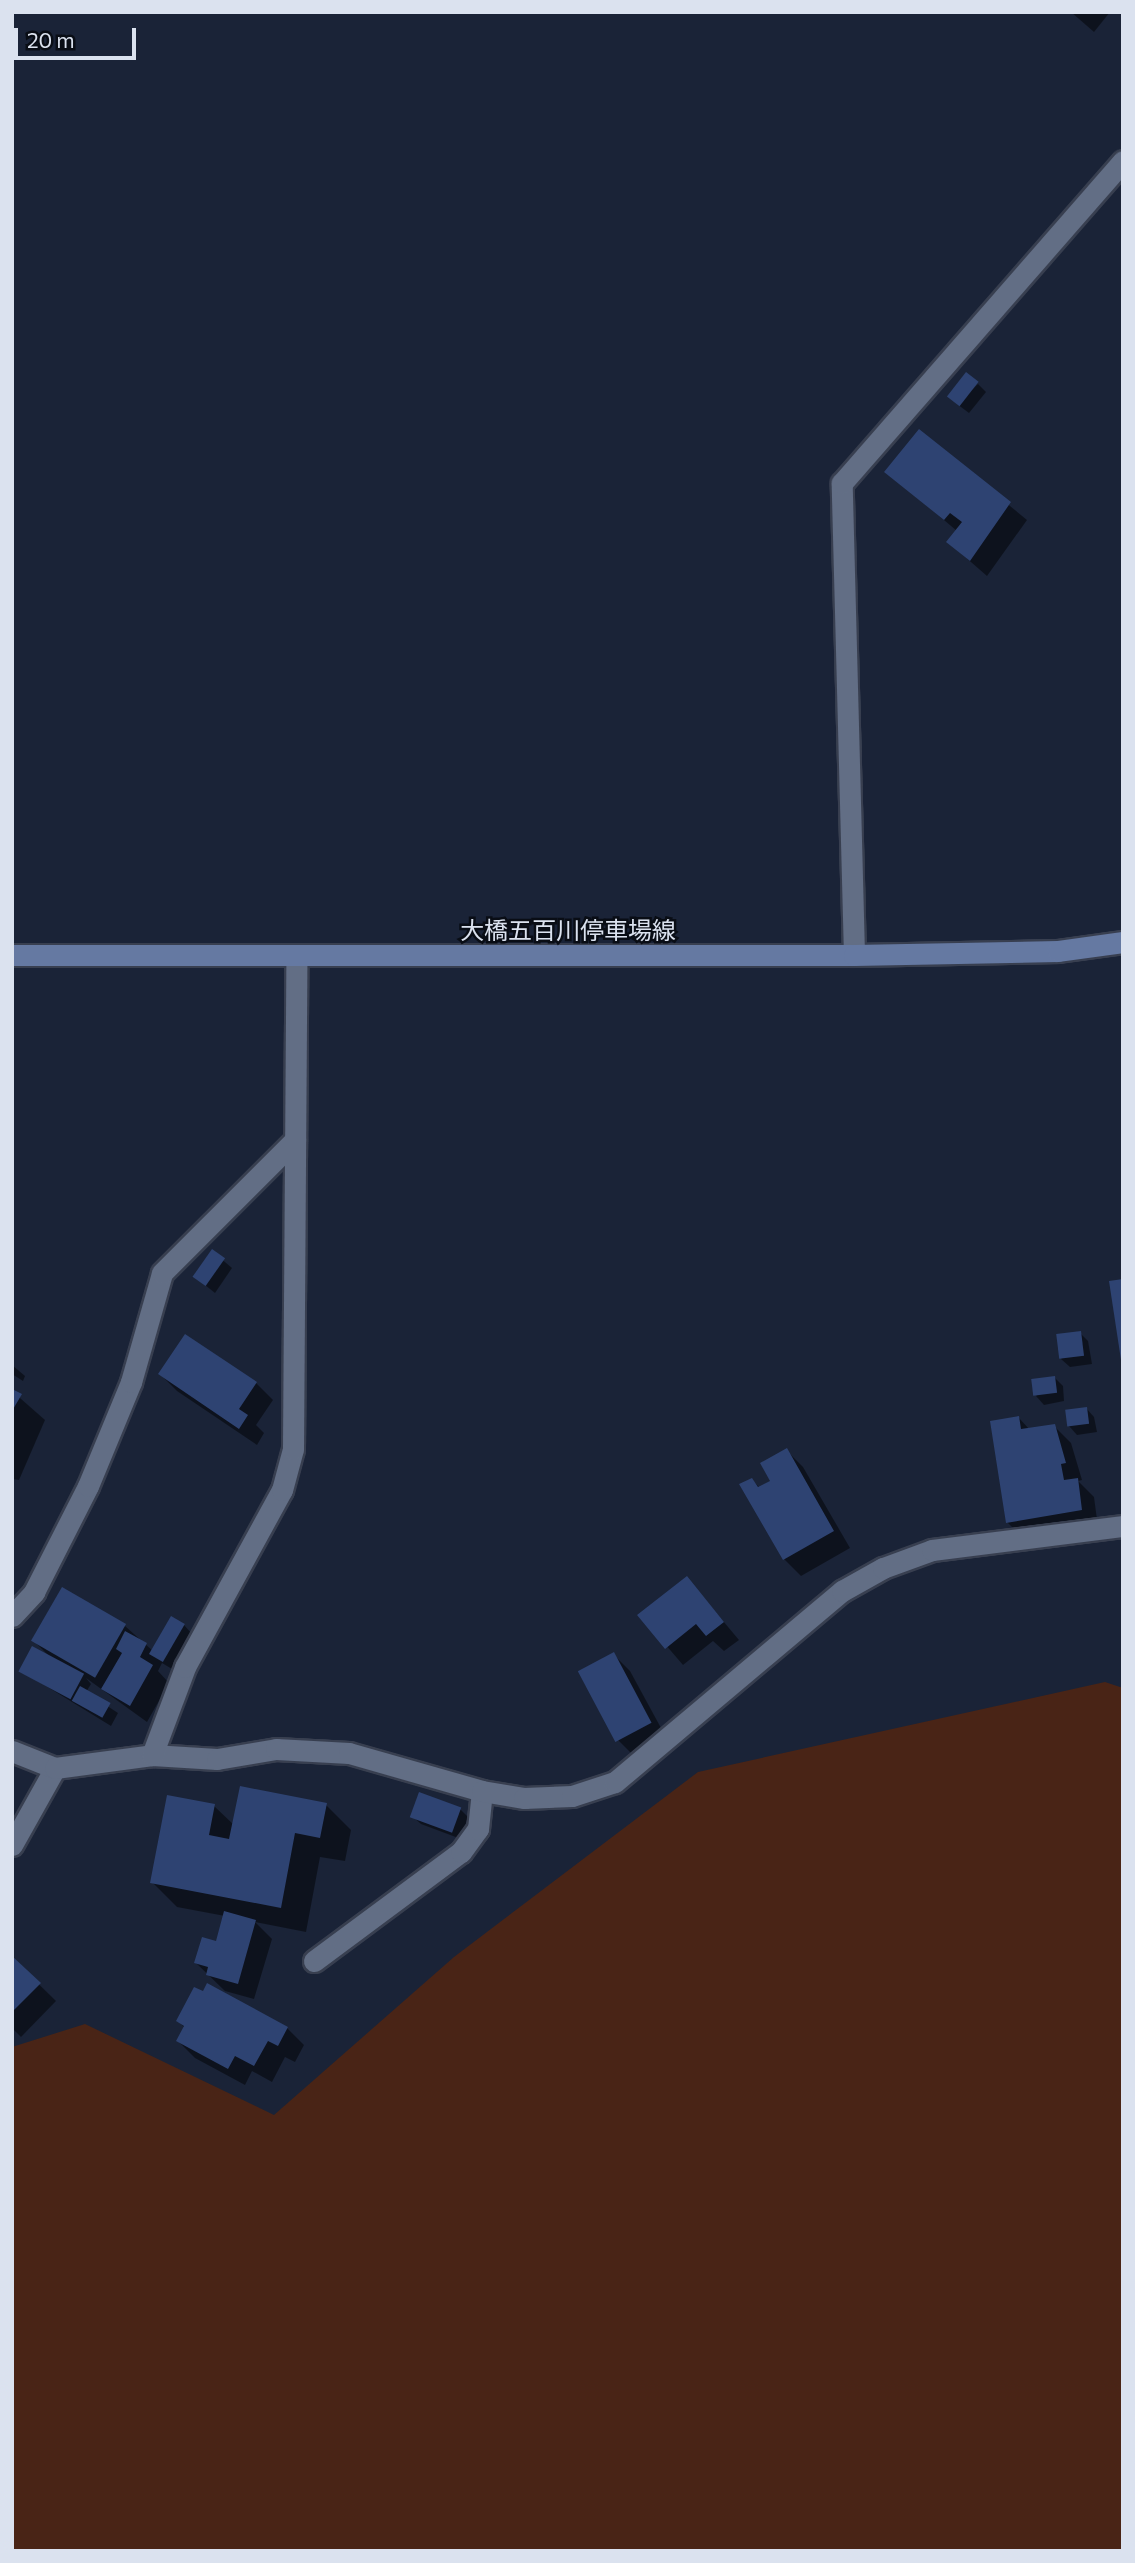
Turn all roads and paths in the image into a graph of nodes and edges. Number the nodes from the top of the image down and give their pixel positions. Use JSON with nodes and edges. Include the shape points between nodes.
{"nodes":[{"id":1,"x":1123,"y":161,"type":"edge"},
{"id":2,"x":1123,"y":942,"type":"edge"},
{"id":3,"x":12,"y":955,"type":"edge"},
{"id":4,"x":854,"y":955,"type":"junction"},
{"id":5,"x":296,"y":958,"type":"junction"},
{"id":6,"x":295,"y":1140,"type":"junction"},
{"id":7,"x":1123,"y":1526,"type":"edge"},
{"id":8,"x":12,"y":1616,"type":"edge"},
{"id":9,"x":12,"y":1751,"type":"edge"},
{"id":10,"x":152,"y":1755,"type":"junction"},
{"id":11,"x":55,"y":1768,"type":"junction"},
{"id":12,"x":482,"y":1791,"type":"junction"},
{"id":13,"x":12,"y":1845,"type":"edge"},
{"id":14,"x":314,"y":1961,"type":"dead end"}],
"edges":[{"from":1,"to":4,"type":"street","via":[[842,483]]},
{"from":2,"to":4,"type":"main road","name":"大橋五百川停車場線","via":[[1058,951]]},
{"from":3,"to":5,"type":"main road","name":"大橋五百川停車場線"},
{"from":4,"to":5,"type":"main road","name":"大橋五百川停車場線"},
{"from":5,"to":6,"type":"street"},
{"from":6,"to":8,"type":"street","via":[[162,1273],[131,1381],[88,1486],[34,1592]]},
{"from":6,"to":10,"type":"street","via":[[293,1449],[282,1490],[185,1667]]},
{"from":7,"to":12,"type":"street","via":[[932,1550],[883,1568],[842,1591],[615,1782],[556,1797]]},
{"from":9,"to":11,"type":"street"},
{"from":10,"to":11,"type":"street"},
{"from":10,"to":12,"type":"street","via":[[217,1759],[276,1749],[349,1754]]},
{"from":11,"to":13,"type":"street"},
{"from":12,"to":14,"type":"street","via":[[478,1829],[461,1852]]}]}
